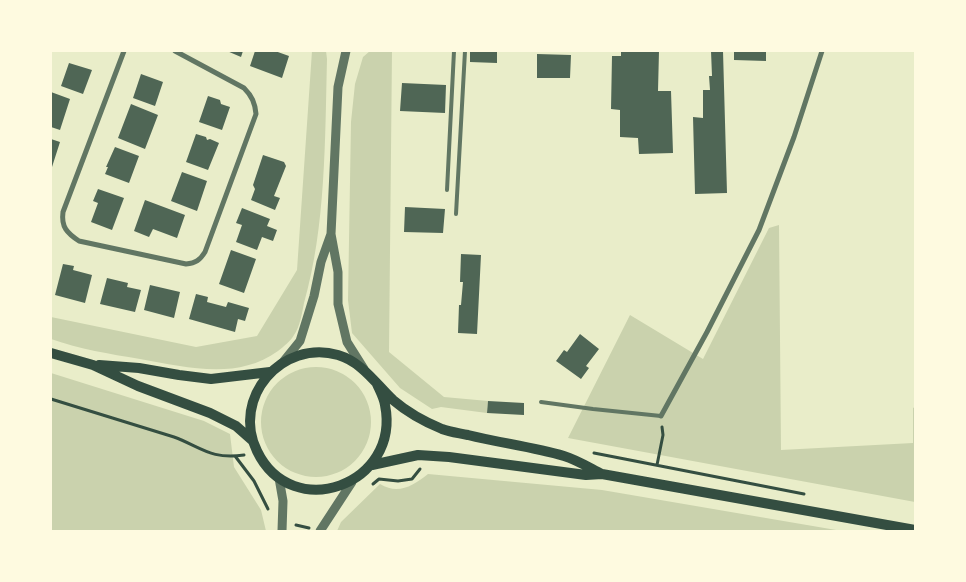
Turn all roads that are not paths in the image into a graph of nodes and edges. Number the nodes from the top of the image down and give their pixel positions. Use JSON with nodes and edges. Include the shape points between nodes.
{"nodes":[{"id":1,"x":124,"y":51,"type":"edge"},
{"id":2,"x":175,"y":51,"type":"edge"},
{"id":3,"x":346,"y":51,"type":"edge"},
{"id":4,"x":454,"y":51,"type":"edge"},
{"id":5,"x":465,"y":51,"type":"edge"},
{"id":6,"x":822,"y":51,"type":"edge"},
{"id":7,"x":447,"y":190,"type":"dead end"},
{"id":8,"x":456,"y":214,"type":"dead end"},
{"id":9,"x":331,"y":234,"type":"junction"},
{"id":10,"x":51,"y":353,"type":"edge"},
{"id":11,"x":283,"y":362,"type":"junction"},
{"id":12,"x":93,"y":365,"type":"junction"},
{"id":13,"x":364,"y":370,"type":"junction"},
{"id":14,"x":270,"y":372,"type":"junction"},
{"id":15,"x":377,"y":384,"type":"junction"},
{"id":16,"x":541,"y":402,"type":"dead end"},
{"id":17,"x":661,"y":416,"type":"joint"},
{"id":18,"x":253,"y":441,"type":"junction"},
{"id":19,"x":372,"y":465,"type":"junction"},
{"id":20,"x":602,"y":474,"type":"junction"},
{"id":21,"x":279,"y":478,"type":"junction"},
{"id":22,"x":352,"y":482,"type":"junction"},
{"id":23,"x":915,"y":530,"type":"edge"},
{"id":24,"x":282,"y":531,"type":"edge"},
{"id":25,"x":320,"y":531,"type":"edge"}],
"edges":[{"from":1,"to":2,"type":"street","via":[[62,220],[69,234],[79,241],[186,264],[201,259],[205,252],[256,114],[252,95],[244,88]]},
{"from":3,"to":9,"type":"street","via":[[338,87]]},
{"from":4,"to":7,"type":"lane"},
{"from":5,"to":8,"type":"lane"},
{"from":6,"to":17,"type":"street","via":[[760,230]]},
{"from":9,"to":11,"type":"street","via":[[320,262],[314,296],[300,341]]},
{"from":9,"to":13,"type":"street","via":[[338,272],[338,304],[347,342]]},
{"from":10,"to":12,"type":"main road"},
{"from":11,"to":13,"type":"main road","via":[[310,352],[325,352],[353,361]]},
{"from":11,"to":14,"type":"main road"},
{"from":12,"to":14,"type":"main road","via":[[211,379]]},
{"from":12,"to":18,"type":"main road","via":[[210,413],[236,426]]},
{"from":13,"to":15,"type":"main road"},
{"from":14,"to":18,"type":"main road","via":[[254,397],[250,419]]},
{"from":15,"to":19,"type":"main road","via":[[385,404],[387,426],[383,446]]},
{"from":15,"to":20,"type":"main road","via":[[406,410],[443,429],[566,457]]},
{"from":16,"to":17,"type":"lane"},
{"from":18,"to":21,"type":"main road","via":[[257,452]]},
{"from":19,"to":20,"type":"main road","via":[[418,455],[586,475]]},
{"from":19,"to":22,"type":"main road"},
{"from":20,"to":23,"type":"main road"},
{"from":21,"to":22,"type":"main road","via":[[307,489],[322,490]]},
{"from":21,"to":24,"type":"street","via":[[283,501]]},
{"from":22,"to":25,"type":"street"}]}
